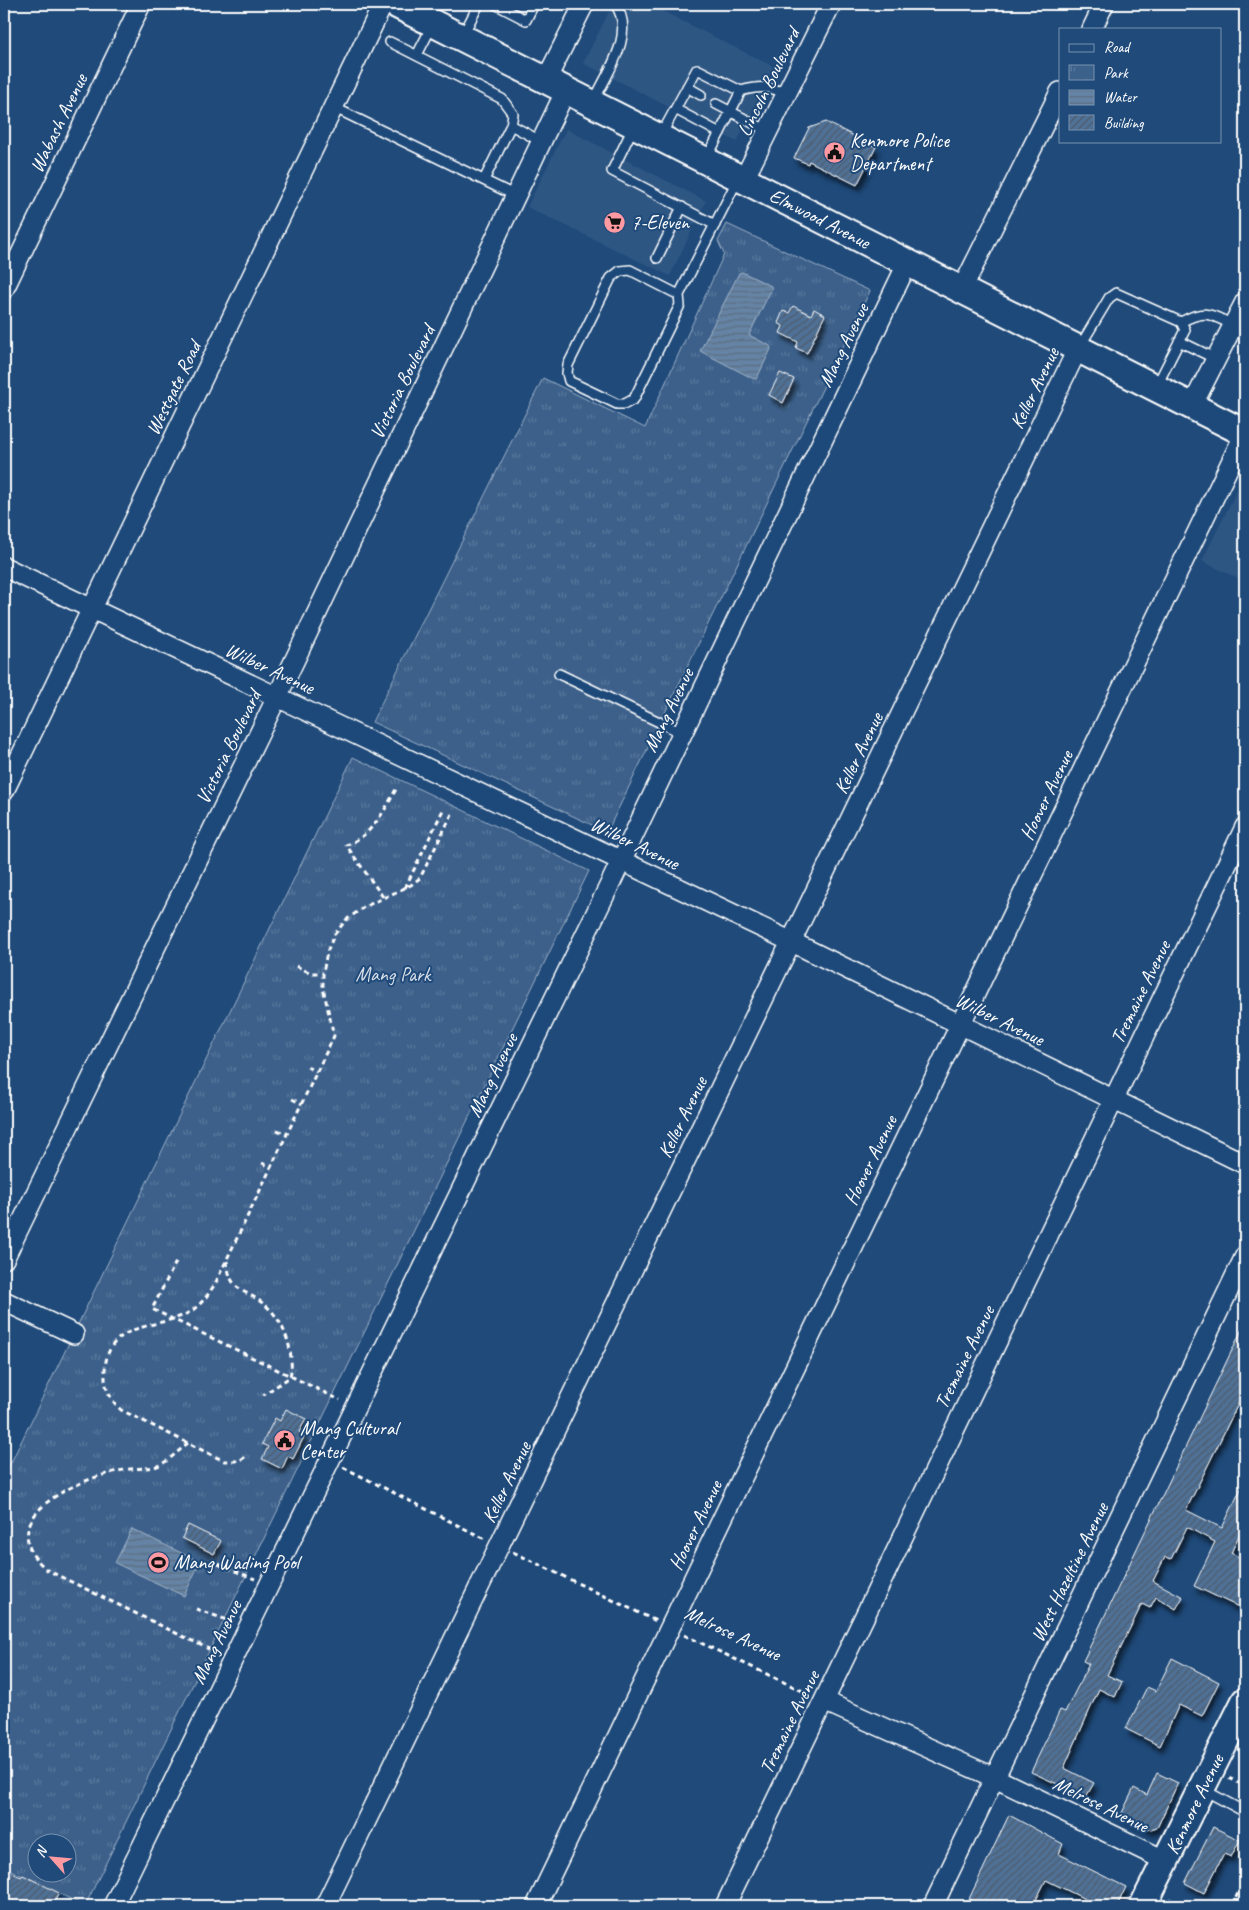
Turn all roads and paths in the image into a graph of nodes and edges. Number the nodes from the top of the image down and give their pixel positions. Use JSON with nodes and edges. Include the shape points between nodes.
{"nodes":[{"id":1,"x":141,"y":4,"type":"edge"},
{"id":2,"x":383,"y":4,"type":"edge"},
{"id":3,"x":395,"y":4,"type":"edge"},
{"id":4,"x":479,"y":4,"type":"edge"},
{"id":5,"x":495,"y":4,"type":"edge"},
{"id":6,"x":534,"y":4,"type":"edge"},
{"id":7,"x":584,"y":4,"type":"edge"},
{"id":8,"x":615,"y":4,"type":"edge"},
{"id":9,"x":831,"y":4,"type":"edge"},
{"id":10,"x":1104,"y":4,"type":"edge"},
{"id":11,"x":433,"y":23,"type":"junction"},
{"id":12,"x":1092,"y":28,"type":"edge"},
{"id":13,"x":461,"y":37,"type":"junction"},
{"id":14,"x":390,"y":42,"type":"dead end"},
{"id":15,"x":417,"y":56,"type":"junction"},
{"id":16,"x":556,"y":85,"type":"junction"},
{"id":17,"x":687,"y":88,"type":"junction"},
{"id":18,"x":741,"y":91,"type":"junction"},
{"id":19,"x":787,"y":94,"type":"junction"},
{"id":20,"x":1059,"y":94,"type":"edge"},
{"id":21,"x":702,"y":95,"type":"dead end"},
{"id":22,"x":592,"y":103,"type":"junction"},
{"id":23,"x":716,"y":104,"type":"dead end"},
{"id":24,"x":333,"y":107,"type":"junction"},
{"id":25,"x":675,"y":109,"type":"junction"},
{"id":26,"x":731,"y":111,"type":"junction"},
{"id":27,"x":635,"y":124,"type":"junction"},
{"id":28,"x":511,"y":126,"type":"junction"},
{"id":29,"x":768,"y":131,"type":"junction"},
{"id":30,"x":720,"y":133,"type":"junction"},
{"id":31,"x":660,"y":137,"type":"junction"},
{"id":32,"x":542,"y":142,"type":"junction"},
{"id":33,"x":706,"y":160,"type":"junction"},
{"id":34,"x":741,"y":178,"type":"junction"},
{"id":35,"x":484,"y":180,"type":"junction"},
{"id":36,"x":516,"y":196,"type":"junction"},
{"id":37,"x":682,"y":207,"type":"junction"},
{"id":38,"x":715,"y":224,"type":"junction"},
{"id":39,"x":657,"y":258,"type":"dead end"},
{"id":40,"x":908,"y":262,"type":"junction"},
{"id":41,"x":4,"y":289,"type":"edge"},
{"id":42,"x":962,"y":289,"type":"junction"},
{"id":43,"x":680,"y":295,"type":"junction"},
{"id":44,"x":1245,"y":302,"type":"edge"},
{"id":45,"x":1181,"y":322,"type":"junction"},
{"id":46,"x":1234,"y":325,"type":"junction"},
{"id":47,"x":1179,"y":341,"type":"junction"},
{"id":48,"x":1078,"y":348,"type":"junction"},
{"id":49,"x":1216,"y":359,"type":"junction"},
{"id":50,"x":1156,"y":387,"type":"junction"},
{"id":51,"x":1192,"y":406,"type":"junction"},
{"id":52,"x":1245,"y":433,"type":"edge"},
{"id":53,"x":4,"y":567,"type":"edge"},
{"id":54,"x":92,"y":608,"type":"junction"},
{"id":55,"x":559,"y":674,"type":"dead end"},
{"id":56,"x":277,"y":697,"type":"junction"},
{"id":57,"x":682,"y":733,"type":"junction"},
{"id":58,"x":397,"y":787,"type":"dead end"},
{"id":59,"x":4,"y":791,"type":"edge"},
{"id":60,"x":443,"y":810,"type":"dead end"},
{"id":61,"x":452,"y":814,"type":"dead end"},
{"id":62,"x":1245,"y":827,"type":"edge"},
{"id":63,"x":621,"y":860,"type":"junction"},
{"id":64,"x":405,"y":888,"type":"junction"},
{"id":65,"x":383,"y":897,"type":"junction"},
{"id":66,"x":792,"y":942,"type":"junction"},
{"id":67,"x":296,"y":966,"type":"dead end"},
{"id":68,"x":322,"y":973,"type":"junction"},
{"id":69,"x":960,"y":1025,"type":"junction"},
{"id":70,"x":307,"y":1067,"type":"dead end"},
{"id":71,"x":317,"y":1072,"type":"junction"},
{"id":72,"x":292,"y":1099,"type":"dead end"},
{"id":73,"x":1113,"y":1100,"type":"junction"},
{"id":74,"x":302,"y":1104,"type":"junction"},
{"id":75,"x":278,"y":1130,"type":"dead end"},
{"id":76,"x":287,"y":1134,"type":"junction"},
{"id":77,"x":262,"y":1162,"type":"dead end"},
{"id":78,"x":1245,"y":1164,"type":"edge"},
{"id":79,"x":272,"y":1167,"type":"junction"},
{"id":80,"x":1245,"y":1256,"type":"edge"},
{"id":81,"x":4,"y":1259,"type":"edge"},
{"id":82,"x":227,"y":1260,"type":"junction"},
{"id":83,"x":176,"y":1262,"type":"dead end"},
{"id":84,"x":4,"y":1301,"type":"edge"},
{"id":85,"x":172,"y":1319,"type":"junction"},
{"id":86,"x":74,"y":1334,"type":"dead end"},
{"id":87,"x":290,"y":1376,"type":"junction"},
{"id":88,"x":263,"y":1395,"type":"dead end"},
{"id":89,"x":342,"y":1401,"type":"dead end"},
{"id":90,"x":188,"y":1443,"type":"junction"},
{"id":91,"x":244,"y":1457,"type":"dead end"},
{"id":92,"x":339,"y":1465,"type":"dead end"},
{"id":93,"x":500,"y":1546,"type":"junction"},
{"id":94,"x":218,"y":1564,"type":"dead end"},
{"id":95,"x":255,"y":1580,"type":"dead end"},
{"id":96,"x":196,"y":1609,"type":"dead end"},
{"id":97,"x":235,"y":1622,"type":"dead end"},
{"id":98,"x":670,"y":1628,"type":"junction"},
{"id":99,"x":219,"y":1654,"type":"dead end"},
{"id":100,"x":824,"y":1701,"type":"junction"},
{"id":101,"x":1245,"y":1701,"type":"edge"},
{"id":102,"x":1226,"y":1776,"type":"dead end"},
{"id":103,"x":995,"y":1778,"type":"junction"},
{"id":104,"x":1245,"y":1786,"type":"edge"},
{"id":105,"x":1202,"y":1789,"type":"junction"},
{"id":106,"x":1245,"y":1812,"type":"edge"},
{"id":107,"x":1166,"y":1861,"type":"junction"},
{"id":108,"x":1245,"y":1878,"type":"edge"},
{"id":109,"x":1241,"y":1887,"type":"junction"},
{"id":110,"x":1245,"y":1889,"type":"edge"},
{"id":111,"x":1155,"y":1902,"type":"edge"},
{"id":112,"x":113,"y":1906,"type":"edge"},
{"id":113,"x":325,"y":1906,"type":"edge"},
{"id":114,"x":536,"y":1906,"type":"edge"},
{"id":115,"x":724,"y":1906,"type":"edge"},
{"id":116,"x":933,"y":1906,"type":"edge"},
{"id":117,"x":1184,"y":1906,"type":"edge"},
{"id":118,"x":1232,"y":1906,"type":"edge"}],
"edges":[{"from":1,"to":41,"type":"street","name":"Wabash Avenue"},
{"from":2,"to":24,"type":"street","name":"Westgate Road"},
{"from":3,"to":11,"type":"street","name":"Elmwood Avenue"},
{"from":4,"to":13,"type":"lane"},
{"from":5,"to":6,"type":"lane","via":[[526,20]]},
{"from":7,"to":16,"type":"street","name":"Victoria Boulevard"},
{"from":8,"to":22,"type":"lane","via":[[623,27],[623,40]]},
{"from":9,"to":19,"type":"street","name":"Lincoln Boulevard"},
{"from":10,"to":12,"type":"street"},
{"from":11,"to":13,"type":"street","name":"Elmwood Avenue"},
{"from":11,"to":15,"type":"lane"},
{"from":13,"to":16,"type":"street","name":"Elmwood Avenue"},
{"from":14,"to":15,"type":"lane"},
{"from":15,"to":28,"type":"lane","via":[[507,102],[513,114]]},
{"from":16,"to":22,"type":"street","name":"Elmwood Avenue"},
{"from":16,"to":32,"type":"street","name":"Victoria Boulevard"},
{"from":17,"to":18,"type":"lane","via":[[697,69]]},
{"from":17,"to":21,"type":"lane"},
{"from":17,"to":25,"type":"lane"},
{"from":18,"to":19,"type":"lane","via":[[759,86]]},
{"from":18,"to":26,"type":"lane"},
{"from":19,"to":29,"type":"street","name":"Lincoln Boulevard"},
{"from":20,"to":42,"type":"street"},
{"from":22,"to":27,"type":"street","name":"Elmwood Avenue"},
{"from":23,"to":26,"type":"lane"},
{"from":24,"to":35,"type":"lane"},
{"from":24,"to":54,"type":"street","name":"Westgate Road"},
{"from":25,"to":30,"type":"lane"},
{"from":25,"to":31,"type":"lane"},
{"from":26,"to":29,"type":"lane"},
{"from":26,"to":30,"type":"lane"},
{"from":27,"to":31,"type":"street","name":"Elmwood Avenue"},
{"from":27,"to":37,"type":"lane","via":[[612,171]]},
{"from":28,"to":32,"type":"lane"},
{"from":28,"to":35,"type":"lane"},
{"from":29,"to":34,"type":"street","name":"Lincoln Boulevard"},
{"from":30,"to":33,"type":"lane"},
{"from":31,"to":33,"type":"street","name":"Elmwood Avenue"},
{"from":32,"to":36,"type":"street","name":"Victoria Boulevard"},
{"from":33,"to":34,"type":"street","name":"Elmwood Avenue"},
{"from":34,"to":38,"type":"lane"},
{"from":34,"to":40,"type":"street","name":"Elmwood Avenue"},
{"from":35,"to":36,"type":"lane"},
{"from":36,"to":56,"type":"street","name":"Victoria Boulevard"},
{"from":37,"to":38,"type":"lane"},
{"from":37,"to":39,"type":"lane"},
{"from":38,"to":43,"type":"lane"},
{"from":40,"to":42,"type":"street","name":"Elmwood Avenue"},
{"from":40,"to":57,"type":"street","name":"Mang Avenue"},
{"from":42,"to":48,"type":"street","name":"Elmwood Avenue"},
{"from":43,"to":43,"type":"lane","via":[[630,270],[620,271],[610,278],[568,365],[569,380],[617,404],[634,399],[680,305]]},
{"from":44,"to":46,"type":"street"},
{"from":45,"to":46,"type":"lane","via":[[1203,313]]},
{"from":45,"to":47,"type":"lane","via":[[1185,330]]},
{"from":45,"to":48,"type":"lane","via":[[1116,293],[1109,298]]},
{"from":46,"to":49,"type":"street"},
{"from":47,"to":49,"type":"lane"},
{"from":47,"to":50,"type":"lane"},
{"from":48,"to":50,"type":"street","name":"Elmwood Avenue"},
{"from":48,"to":66,"type":"street","name":"Keller Avenue"},
{"from":49,"to":51,"type":"street"},
{"from":50,"to":51,"type":"street","name":"Elmwood Avenue"},
{"from":51,"to":52,"type":"street","name":"Elmwood Avenue"},
{"from":52,"to":69,"type":"street","name":"Hoover Avenue"},
{"from":53,"to":54,"type":"street","name":"Wilber Avenue"},
{"from":54,"to":56,"type":"street","name":"Wilber Avenue"},
{"from":54,"to":59,"type":"street","name":"Westgate Road"},
{"from":55,"to":57,"type":"lane"},
{"from":56,"to":63,"type":"street","name":"Wilber Avenue"},
{"from":56,"to":81,"type":"street","name":"Victoria Boulevard"},
{"from":57,"to":63,"type":"street","name":"Mang Avenue"},
{"from":58,"to":65,"type":"path","via":[[387,808],[366,834],[346,845]]},
{"from":60,"to":64,"type":"path"},
{"from":61,"to":64,"type":"path","via":[[427,867],[420,878]]},
{"from":62,"to":73,"type":"street","name":"Tremaine Avenue"},
{"from":63,"to":66,"type":"street","name":"Wilber Avenue"},
{"from":63,"to":112,"type":"street","name":"Mang Avenue"},
{"from":64,"to":65,"type":"path"},
{"from":65,"to":68,"type":"path","via":[[346,920],[334,935]]},
{"from":66,"to":69,"type":"street","name":"Wilber Avenue"},
{"from":66,"to":93,"type":"street","name":"Keller Avenue"},
{"from":67,"to":68,"type":"path"},
{"from":68,"to":71,"type":"path","via":[[334,1036]]},
{"from":69,"to":73,"type":"street","name":"Wilber Avenue"},
{"from":69,"to":98,"type":"street","name":"Hoover Avenue"},
{"from":70,"to":71,"type":"path"},
{"from":71,"to":74,"type":"path"},
{"from":72,"to":74,"type":"path"},
{"from":73,"to":78,"type":"street","name":"Wilber Avenue"},
{"from":73,"to":100,"type":"street","name":"Tremaine Avenue"},
{"from":74,"to":76,"type":"path"},
{"from":75,"to":76,"type":"path"},
{"from":76,"to":79,"type":"path"},
{"from":77,"to":79,"type":"path"},
{"from":79,"to":82,"type":"path"},
{"from":80,"to":103,"type":"street","name":"West Hazeltine Avenue"},
{"from":82,"to":85,"type":"path","via":[[198,1307]]},
{"from":82,"to":87,"type":"path","via":[[228,1275],[235,1287],[266,1305],[284,1333],[293,1363]]},
{"from":83,"to":85,"type":"path","via":[[152,1310]]},
{"from":84,"to":86,"type":"street"},
{"from":85,"to":87,"type":"path"},
{"from":85,"to":90,"type":"path","via":[[124,1334],[106,1356],[104,1384],[111,1400],[121,1410]]},
{"from":87,"to":88,"type":"path"},
{"from":87,"to":89,"type":"path"},
{"from":90,"to":91,"type":"path","via":[[224,1461],[239,1461]]},
{"from":90,"to":99,"type":"path","via":[[156,1467],[123,1470],[85,1480],[58,1492],[31,1521],[28,1535],[32,1552],[47,1570]]},
{"from":92,"to":93,"type":"path","name":"Melrose Avenue"},
{"from":93,"to":98,"type":"path","name":"Melrose Avenue"},
{"from":93,"to":113,"type":"street","name":"Keller Avenue"},
{"from":94,"to":95,"type":"path"},
{"from":96,"to":97,"type":"path"},
{"from":98,"to":100,"type":"path","name":"Melrose Avenue"},
{"from":98,"to":114,"type":"street","name":"Hoover Avenue"},
{"from":100,"to":103,"type":"street","name":"Melrose Avenue"},
{"from":100,"to":115,"type":"street","name":"Tremaine Avenue"},
{"from":101,"to":105,"type":"street","name":"Kenmore Avenue"},
{"from":102,"to":104,"type":"path"},
{"from":103,"to":107,"type":"street","name":"Melrose Avenue"},
{"from":103,"to":116,"type":"street","name":"West Hazeltine Avenue"},
{"from":105,"to":106,"type":"lane"},
{"from":105,"to":107,"type":"street","name":"Kenmore Avenue"},
{"from":107,"to":111,"type":"street","name":"Kenmore Avenue"},
{"from":108,"to":109,"type":"path"},
{"from":109,"to":110,"type":"path"},
{"from":109,"to":118,"type":"path"},
{"from":111,"to":117,"type":"path"}]}
